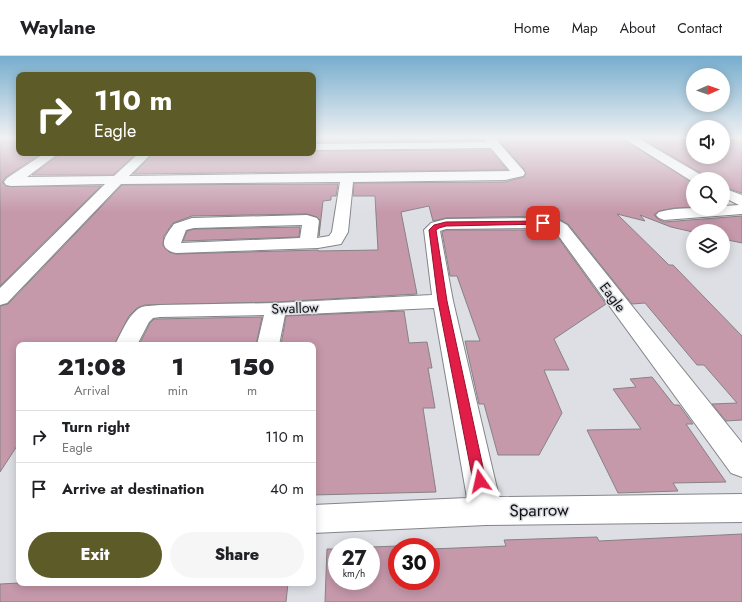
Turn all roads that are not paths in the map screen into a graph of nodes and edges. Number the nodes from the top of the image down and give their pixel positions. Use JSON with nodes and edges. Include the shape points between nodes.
{"nodes":[{"id":1,"x":39,"y":162,"type":"edge"},
{"id":2,"x":136,"y":162,"type":"edge"},
{"id":3,"x":509,"y":162,"type":"edge"},
{"id":4,"x":670,"y":162,"type":"edge"},
{"id":5,"x":686,"y":172,"type":"edge"},
{"id":6,"x":347,"y":177,"type":"junction"},
{"id":7,"x":12,"y":181,"type":"junction"},
{"id":8,"x":116,"y":181,"type":"junction"},
{"id":9,"x":0,"y":190,"type":"edge"},
{"id":10,"x":730,"y":195,"type":"edge"},
{"id":11,"x":742,"y":201,"type":"edge"},
{"id":12,"x":742,"y":209,"type":"edge"},
{"id":13,"x":664,"y":215,"type":"dead end"},
{"id":14,"x":308,"y":243,"type":"junction"},
{"id":15,"x":0,"y":299,"type":"edge"},
{"id":16,"x":443,"y":301,"type":"junction"},
{"id":17,"x":276,"y":310,"type":"junction"},
{"id":18,"x":128,"y":342,"type":"edge"},
{"id":19,"x":269,"y":342,"type":"edge"},
{"id":20,"x":742,"y":465,"type":"edge"},
{"id":21,"x":742,"y":508,"type":"edge"},
{"id":22,"x":486,"y":511,"type":"junction"},
{"id":23,"x":316,"y":519,"type":"edge"}],
"edges":[{"from":1,"to":7,"type":"street"},
{"from":2,"to":8,"type":"street"},
{"from":3,"to":6,"type":"street","via":[[518,173],[505,176]]},
{"from":4,"to":5,"type":"street"},
{"from":6,"to":8,"type":"street"},
{"from":6,"to":14,"type":"street","via":[[339,236],[331,241]]},
{"from":7,"to":8,"type":"street"},
{"from":7,"to":9,"type":"street"},
{"from":8,"to":15,"type":"street"},
{"from":10,"to":11,"type":"street"},
{"from":12,"to":13,"type":"street"},
{"from":14,"to":14,"type":"street","via":[[176,248],[172,245],[180,227],[192,223],[307,220],[311,221]]},
{"from":16,"to":17,"type":"street","name":"Swallow"},
{"from":16,"to":20,"type":"street","name":"Eagle","via":[[432,230],[437,226],[554,224],[561,228]]},
{"from":16,"to":22,"type":"street"},
{"from":17,"to":18,"type":"street","name":"Swallow","via":[[146,313]]},
{"from":17,"to":19,"type":"street"},
{"from":21,"to":22,"type":"street","name":"Sparrow"},
{"from":22,"to":23,"type":"street","name":"Sparrow"}]}
